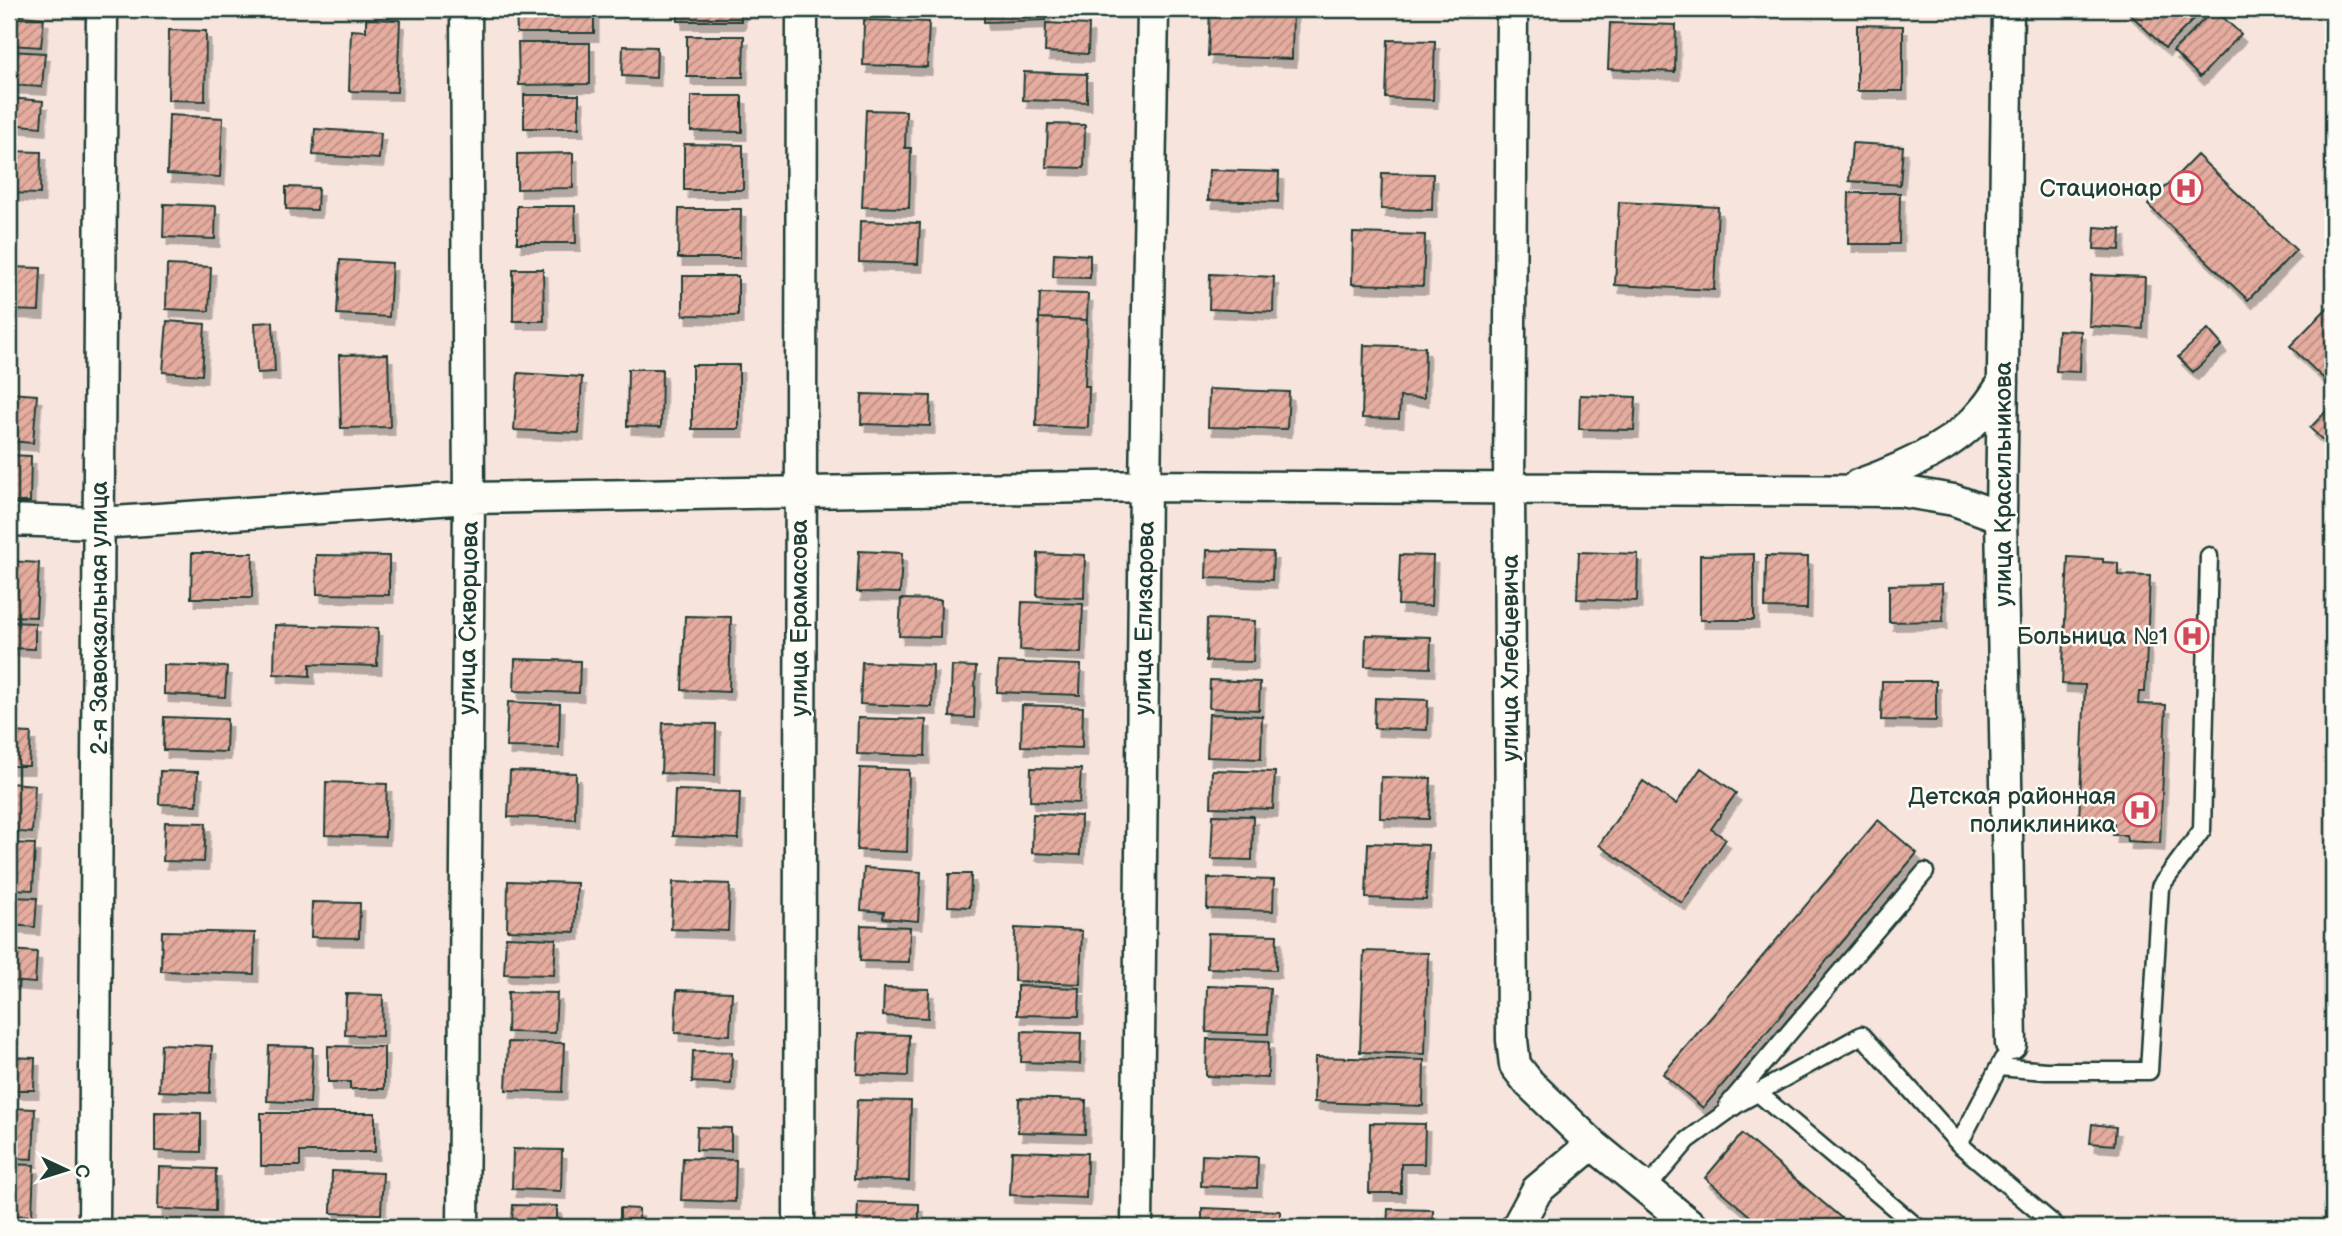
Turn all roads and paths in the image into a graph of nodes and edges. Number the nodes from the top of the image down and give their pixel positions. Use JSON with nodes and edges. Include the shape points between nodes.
{"nodes":[{"id":1,"x":102,"y":9,"type":"edge"},
{"id":2,"x":466,"y":9,"type":"edge"},
{"id":3,"x":802,"y":9,"type":"edge"},
{"id":4,"x":1153,"y":9,"type":"edge"},
{"id":5,"x":1512,"y":9,"type":"edge"},
{"id":6,"x":2008,"y":9,"type":"edge"},
{"id":7,"x":2003,"y":383,"type":"junction"},
{"id":8,"x":1145,"y":486,"type":"junction"},
{"id":9,"x":1509,"y":488,"type":"junction"},
{"id":10,"x":1844,"y":490,"type":"junction"},
{"id":11,"x":799,"y":492,"type":"junction"},
{"id":12,"x":469,"y":498,"type":"junction"},
{"id":13,"x":2001,"y":517,"type":"junction"},
{"id":14,"x":9,"y":520,"type":"edge"},
{"id":15,"x":100,"y":523,"type":"junction"},
{"id":16,"x":2209,"y":556,"type":"dead end"},
{"id":17,"x":1925,"y":872,"type":"dead end"},
{"id":18,"x":2005,"y":1055,"type":"junction"},
{"id":19,"x":1758,"y":1093,"type":"junction"},
{"id":20,"x":1714,"y":1121,"type":"junction"},
{"id":21,"x":1592,"y":1144,"type":"junction"},
{"id":22,"x":1959,"y":1144,"type":"junction"},
{"id":23,"x":1647,"y":1189,"type":"junction"},
{"id":24,"x":1683,"y":1223,"type":"edge"},
{"id":25,"x":94,"y":1227,"type":"edge"},
{"id":26,"x":463,"y":1227,"type":"edge"},
{"id":27,"x":799,"y":1227,"type":"edge"},
{"id":28,"x":1137,"y":1227,"type":"edge"},
{"id":29,"x":1517,"y":1227,"type":"edge"},
{"id":30,"x":1917,"y":1227,"type":"edge"},
{"id":31,"x":2057,"y":1227,"type":"edge"}],
"edges":[{"from":1,"to":15,"type":"street","name":"2-я Завокзальная улица"},
{"from":2,"to":12,"type":"street","name":"улица Скворцова"},
{"from":3,"to":11,"type":"street","name":"улица Ерамасова"},
{"from":4,"to":8,"type":"street","name":"улица Елизарова"},
{"from":5,"to":9,"type":"street","name":"улица Хлебцевича"},
{"from":6,"to":7,"type":"street","name":"улица Красильникова"},
{"from":7,"to":10,"type":"street","via":[[1984,411],[1949,442]]},
{"from":7,"to":13,"type":"street","name":"улица Красильникова"},
{"from":8,"to":9,"type":"street"},
{"from":8,"to":11,"type":"street"},
{"from":8,"to":28,"type":"street","name":"улица Елизарова"},
{"from":9,"to":10,"type":"street"},
{"from":9,"to":21,"type":"street","name":"улица Хлебцевича","via":[[1515,1065]]},
{"from":10,"to":13,"type":"street","via":[[1900,491],[1954,500]]},
{"from":11,"to":12,"type":"street"},
{"from":11,"to":27,"type":"street","name":"улица Ерамасова"},
{"from":12,"to":15,"type":"street"},
{"from":12,"to":26,"type":"street","name":"улица Скворцова"},
{"from":13,"to":18,"type":"street","name":"улица Красильникова"},
{"from":14,"to":15,"type":"street"},
{"from":15,"to":25,"type":"street","name":"2-я Завокзальная улица"},
{"from":16,"to":18,"type":"lane","via":[[2202,830],[2160,887],[2148,1070],[2046,1071]]},
{"from":17,"to":20,"type":"lane"},
{"from":18,"to":22,"type":"lane"},
{"from":19,"to":20,"type":"lane"},
{"from":19,"to":22,"type":"lane","via":[[1862,1035]]},
{"from":19,"to":30,"type":"lane"},
{"from":20,"to":23,"type":"lane","via":[[1688,1140]]},
{"from":21,"to":23,"type":"street","name":"улица Хлебцевича"},
{"from":21,"to":29,"type":"street","via":[[1537,1190]]},
{"from":22,"to":31,"type":"lane"},
{"from":23,"to":24,"type":"street","name":"улица Хлебцевича"}]}
